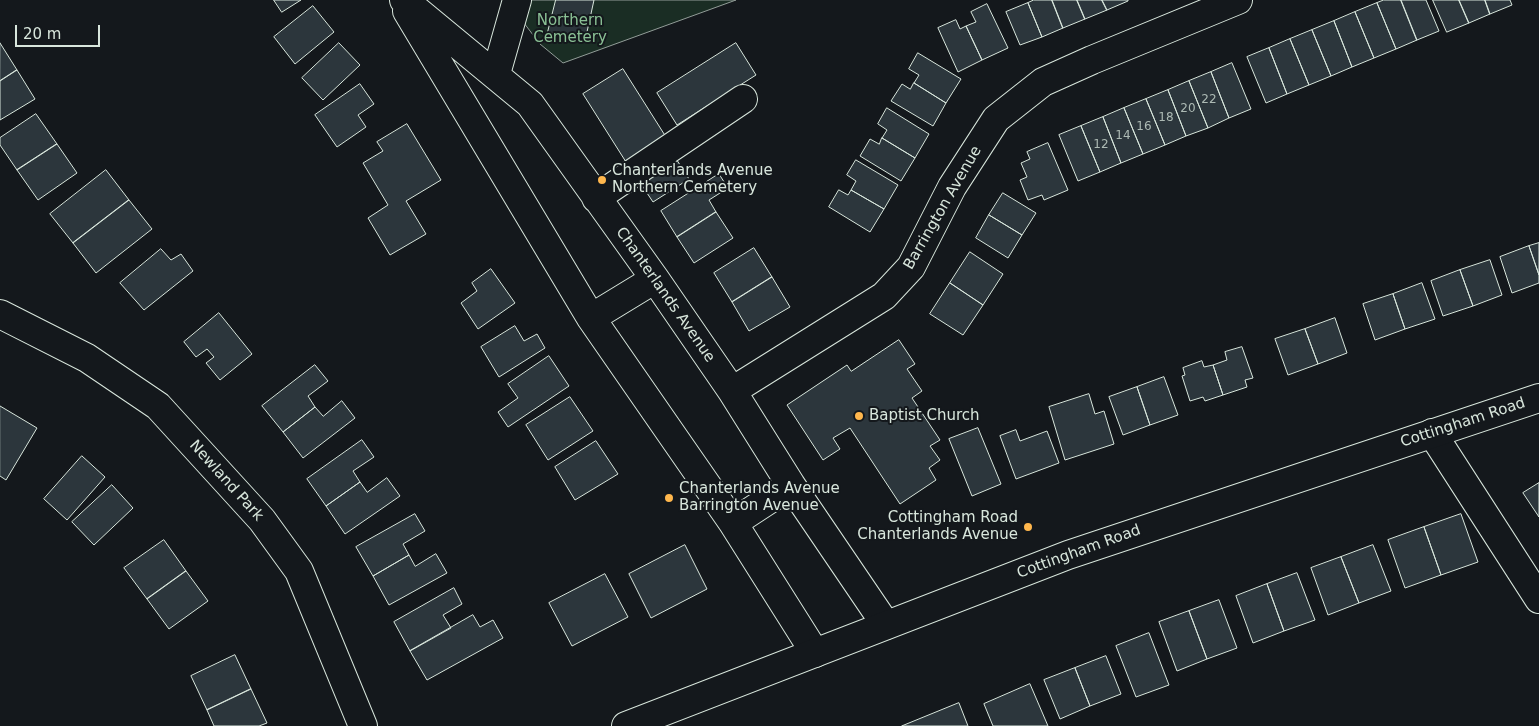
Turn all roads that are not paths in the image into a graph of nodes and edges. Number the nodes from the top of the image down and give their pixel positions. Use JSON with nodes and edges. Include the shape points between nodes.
{"nodes":[{"id":1,"x":402,"y":0,"type":"edge"},
{"id":2,"x":517,"y":0,"type":"edge"},
{"id":3,"x":1238,"y":0,"type":"edge"},
{"id":4,"x":496,"y":74,"type":"junction"},
{"id":5,"x":743,"y":99,"type":"dead end"},
{"id":6,"x":596,"y":198,"type":"junction"},
{"id":7,"x":655,"y":279,"type":"junction"},
{"id":8,"x":0,"y":314,"type":"edge"},
{"id":9,"x":591,"y":318,"type":"junction"},
{"id":10,"x":732,"y":392,"type":"junction"},
{"id":11,"x":1539,"y":398,"type":"edge"},
{"id":12,"x":1432,"y":433,"type":"junction"},
{"id":13,"x":791,"y":486,"type":"junction"},
{"id":14,"x":733,"y":523,"type":"junction"},
{"id":15,"x":1539,"y":599,"type":"edge"},
{"id":16,"x":886,"y":626,"type":"junction"},
{"id":17,"x":815,"y":653,"type":"junction"},
{"id":18,"x":363,"y":726,"type":"edge"},
{"id":19,"x":626,"y":726,"type":"edge"}],
"edges":[{"from":1,"to":4,"type":"street","name":"Chanterlands Avenue"},
{"from":1,"to":9,"type":"street","name":"Chanterlands Avenue"},
{"from":2,"to":4,"type":"street"},
{"from":3,"to":10,"type":"street","name":"Barrington Avenue","via":[[1044,82],[996,119],[952,187],[911,267],[884,296]]},
{"from":4,"to":6,"type":"street","name":"Chanterlands Avenue","via":[[530,104]]},
{"from":5,"to":6,"type":"street"},
{"from":6,"to":7,"type":"street","name":"Chanterlands Avenue"},
{"from":7,"to":9,"type":"street"},
{"from":7,"to":10,"type":"street","name":"Chanterlands Avenue"},
{"from":8,"to":18,"type":"street","name":"Newland Park","via":[[87,358],[158,406],[262,520],[299,571]]},
{"from":9,"to":14,"type":"street","name":"Chanterlands Avenue"},
{"from":10,"to":13,"type":"street","name":"Chanterlands Avenue"},
{"from":11,"to":12,"type":"street","name":"Cottingham Road"},
{"from":12,"to":15,"type":"street"},
{"from":12,"to":16,"type":"street","name":"Cottingham Road","via":[[1068,555]]},
{"from":13,"to":14,"type":"street"},
{"from":13,"to":16,"type":"street","name":"Chanterlands Avenue"},
{"from":14,"to":17,"type":"street","name":"Chanterlands Avenue"},
{"from":16,"to":17,"type":"street","name":"Cottingham Road"},
{"from":17,"to":19,"type":"street","name":"Cottingham Road"}]}
